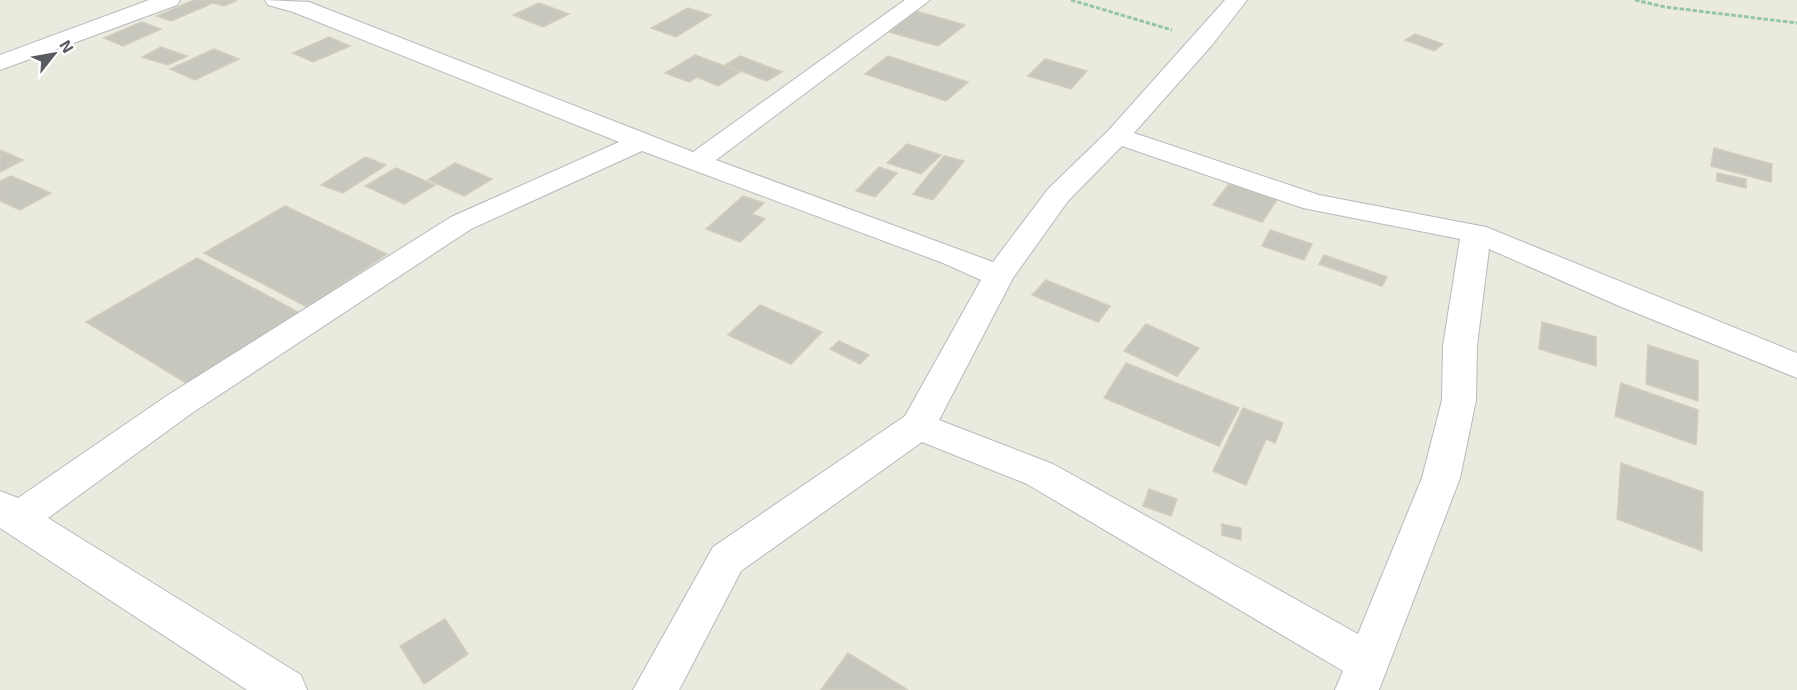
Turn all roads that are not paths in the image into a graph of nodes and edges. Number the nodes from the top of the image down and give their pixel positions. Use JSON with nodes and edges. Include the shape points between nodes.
{"nodes":[{"id":1,"x":169,"y":0,"type":"edge"},
{"id":2,"x":276,"y":0,"type":"edge"},
{"id":3,"x":919,"y":0,"type":"edge"},
{"id":4,"x":1236,"y":0,"type":"edge"},
{"id":5,"x":0,"y":63,"type":"edge"},
{"id":6,"x":1117,"y":136,"type":"junction"},
{"id":7,"x":641,"y":142,"type":"junction"},
{"id":8,"x":696,"y":162,"type":"junction"},
{"id":9,"x":1476,"y":233,"type":"junction"},
{"id":10,"x":999,"y":276,"type":"junction"},
{"id":11,"x":1797,"y":366,"type":"edge"},
{"id":12,"x":918,"y":426,"type":"junction"},
{"id":13,"x":8,"y":512,"type":"edge"},
{"id":14,"x":1362,"y":676,"type":"edge"},
{"id":15,"x":285,"y":690,"type":"edge"},
{"id":16,"x":655,"y":690,"type":"edge"}],
"edges":[{"from":1,"to":5,"type":"street"},
{"from":2,"to":7,"type":"street"},
{"from":3,"to":8,"type":"street"},
{"from":4,"to":6,"type":"street"},
{"from":6,"to":9,"type":"street","via":[[1313,202]]},
{"from":6,"to":10,"type":"street","via":[[1058,195]]},
{"from":7,"to":8,"type":"street"},
{"from":7,"to":13,"type":"street","via":[[461,223]]},
{"from":8,"to":10,"type":"street"},
{"from":9,"to":11,"type":"street"},
{"from":9,"to":14,"type":"street","via":[[1460,346],[1459,400],[1441,478]]},
{"from":10,"to":12,"type":"street"},
{"from":12,"to":14,"type":"street","via":[[1041,474]]},
{"from":12,"to":16,"type":"street","via":[[727,559]]},
{"from":13,"to":15,"type":"street"}]}
